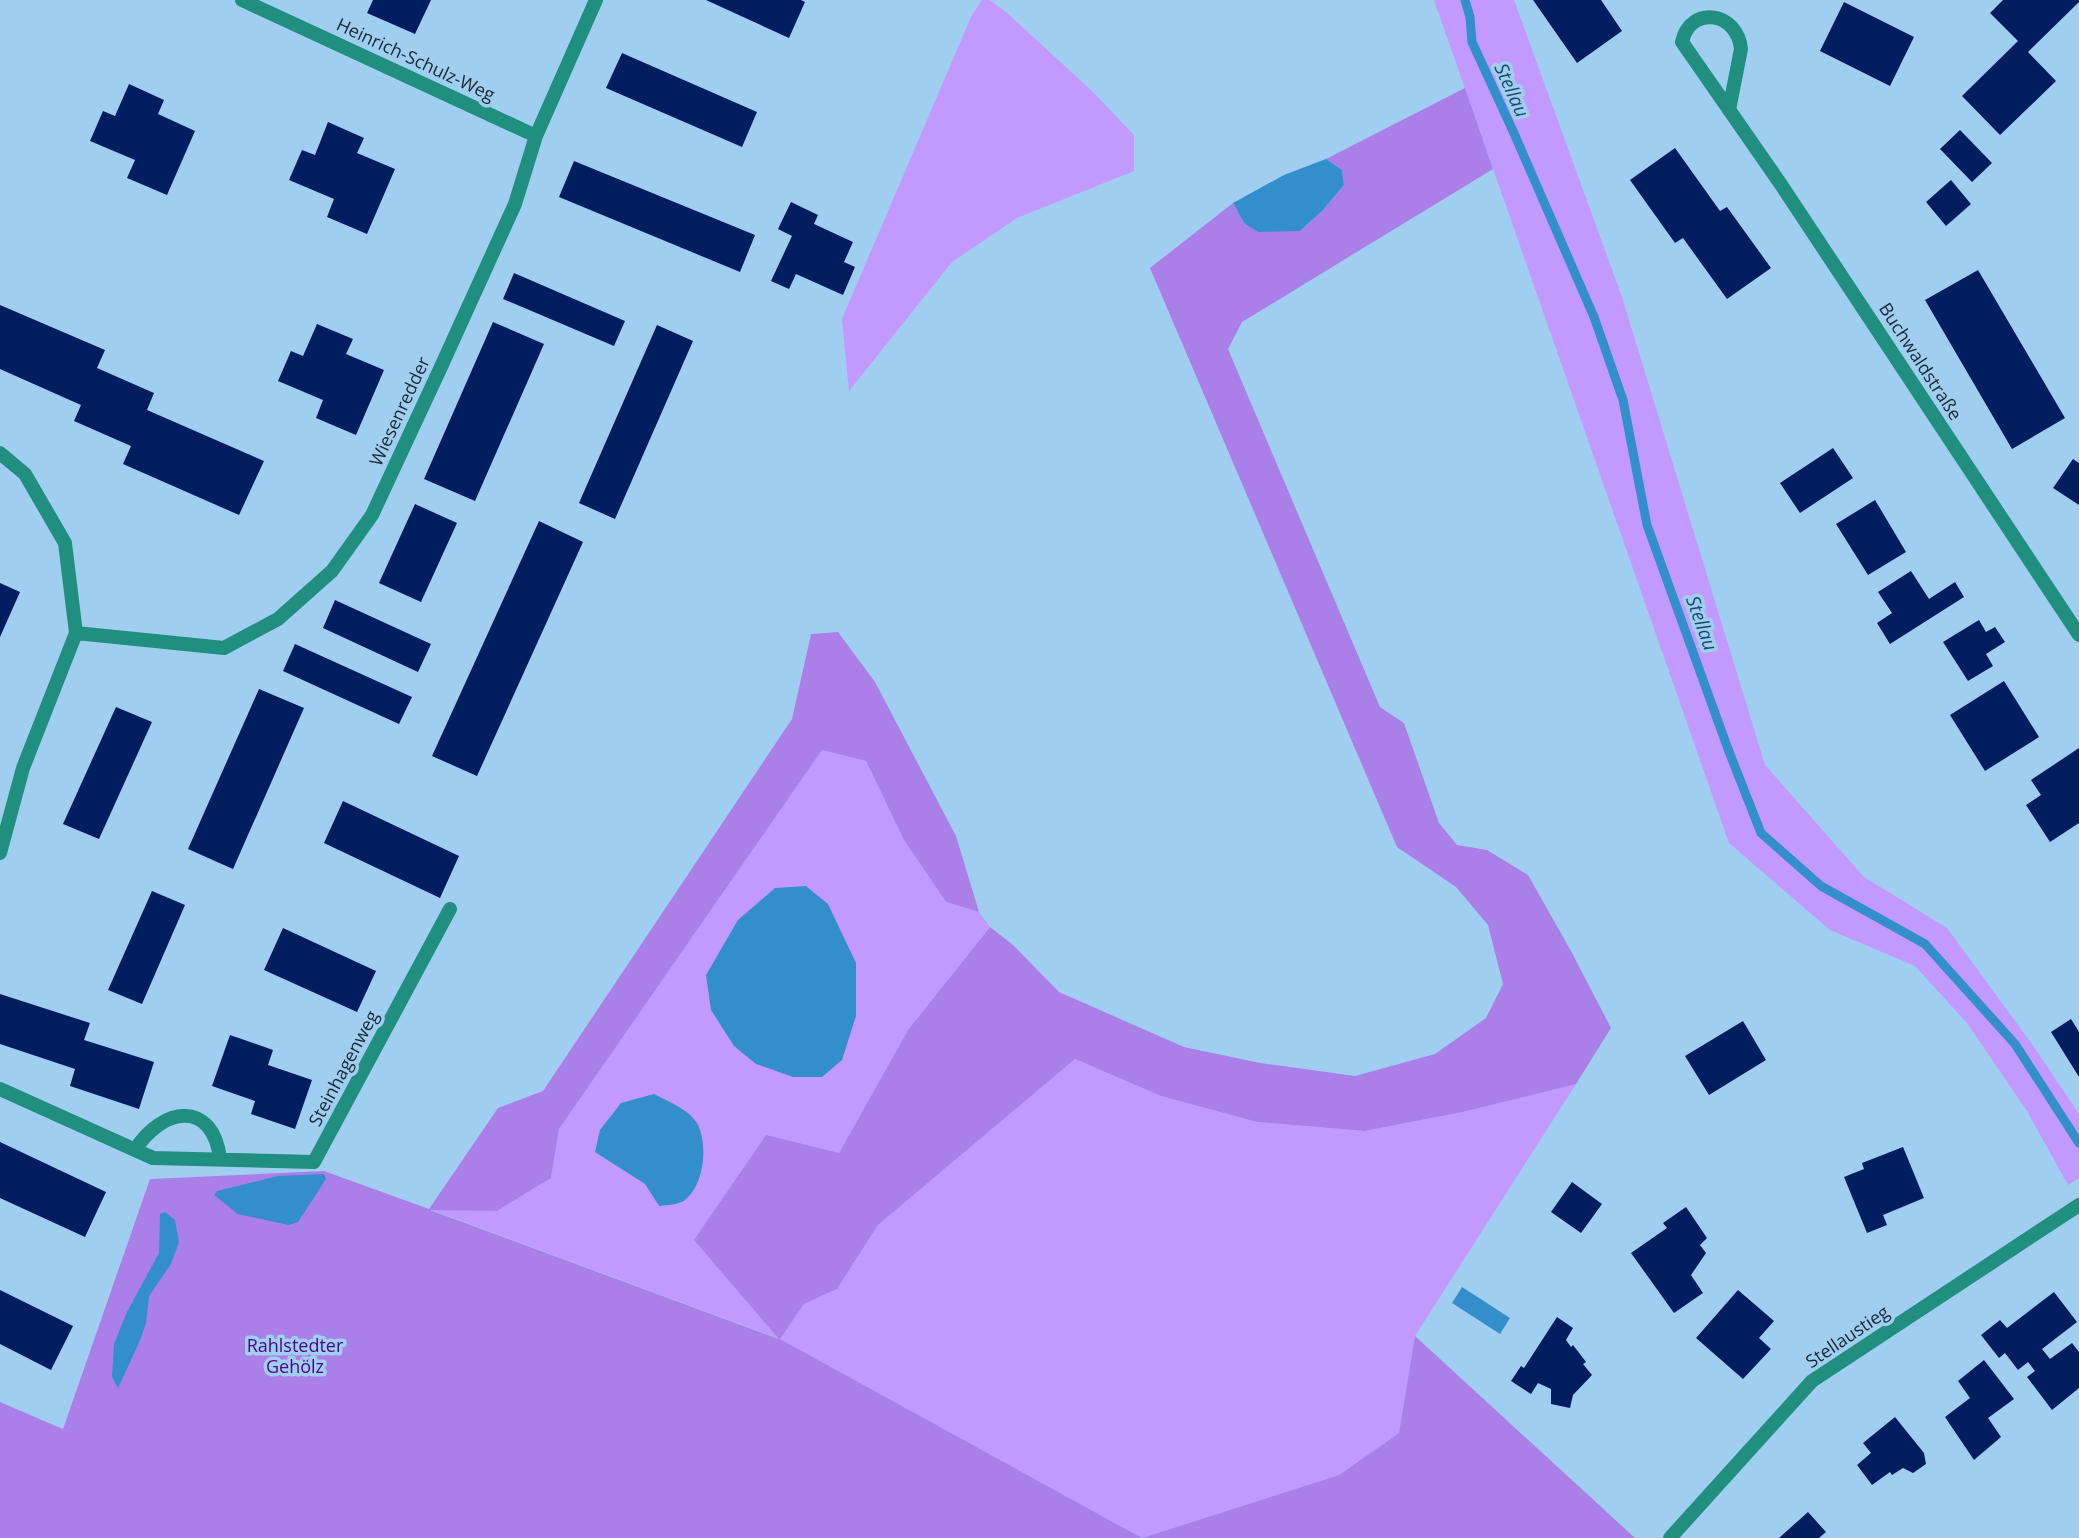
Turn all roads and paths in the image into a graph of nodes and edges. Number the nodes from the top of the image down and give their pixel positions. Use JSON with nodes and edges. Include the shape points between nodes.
{"nodes":[{"id":1,"x":242,"y":0,"type":"edge"},
{"id":2,"x":596,"y":0,"type":"edge"},
{"id":3,"x":1729,"y":110,"type":"junction"},
{"id":4,"x":536,"y":136,"type":"junction"},
{"id":5,"x":0,"y":453,"type":"edge"},
{"id":6,"x":76,"y":633,"type":"junction"},
{"id":7,"x":2079,"y":635,"type":"edge"},
{"id":8,"x":0,"y":853,"type":"edge"},
{"id":9,"x":450,"y":909,"type":"dead end"},
{"id":10,"x":0,"y":1089,"type":"edge"},
{"id":11,"x":135,"y":1150,"type":"junction"},
{"id":12,"x":220,"y":1159,"type":"junction"},
{"id":13,"x":2079,"y":1205,"type":"edge"},
{"id":14,"x":1670,"y":1538,"type":"edge"}],
"edges":[{"from":1,"to":4,"type":"street","name":"Heinrich-Schulz-Weg"},
{"from":2,"to":4,"type":"street","name":"Wiesenredder"},
{"from":3,"to":3,"type":"street","name":"Buchwaldstraße","via":[[1682,42],[1690,26],[1701,19],[1727,21],[1740,40]]},
{"from":3,"to":7,"type":"street","name":"Buchwaldstraße"},
{"from":4,"to":6,"type":"street","name":"Wiesenredder","via":[[515,204],[372,515],[332,571],[278,619],[224,648]]},
{"from":5,"to":6,"type":"street","via":[[25,474],[65,543]]},
{"from":6,"to":8,"type":"street","via":[[23,768]]},
{"from":9,"to":12,"type":"street","name":"Steinhagenweg","via":[[314,1162]]},
{"from":10,"to":11,"type":"street","name":"Steinhagenweg"},
{"from":11,"to":12,"type":"street","name":"Steinhagenweg","via":[[153,1158]]},
{"from":11,"to":12,"type":"street","via":[[158,1124],[179,1115],[191,1116],[211,1129]]},
{"from":13,"to":14,"type":"street","name":"Stellaustieg","via":[[1812,1381]]}]}
